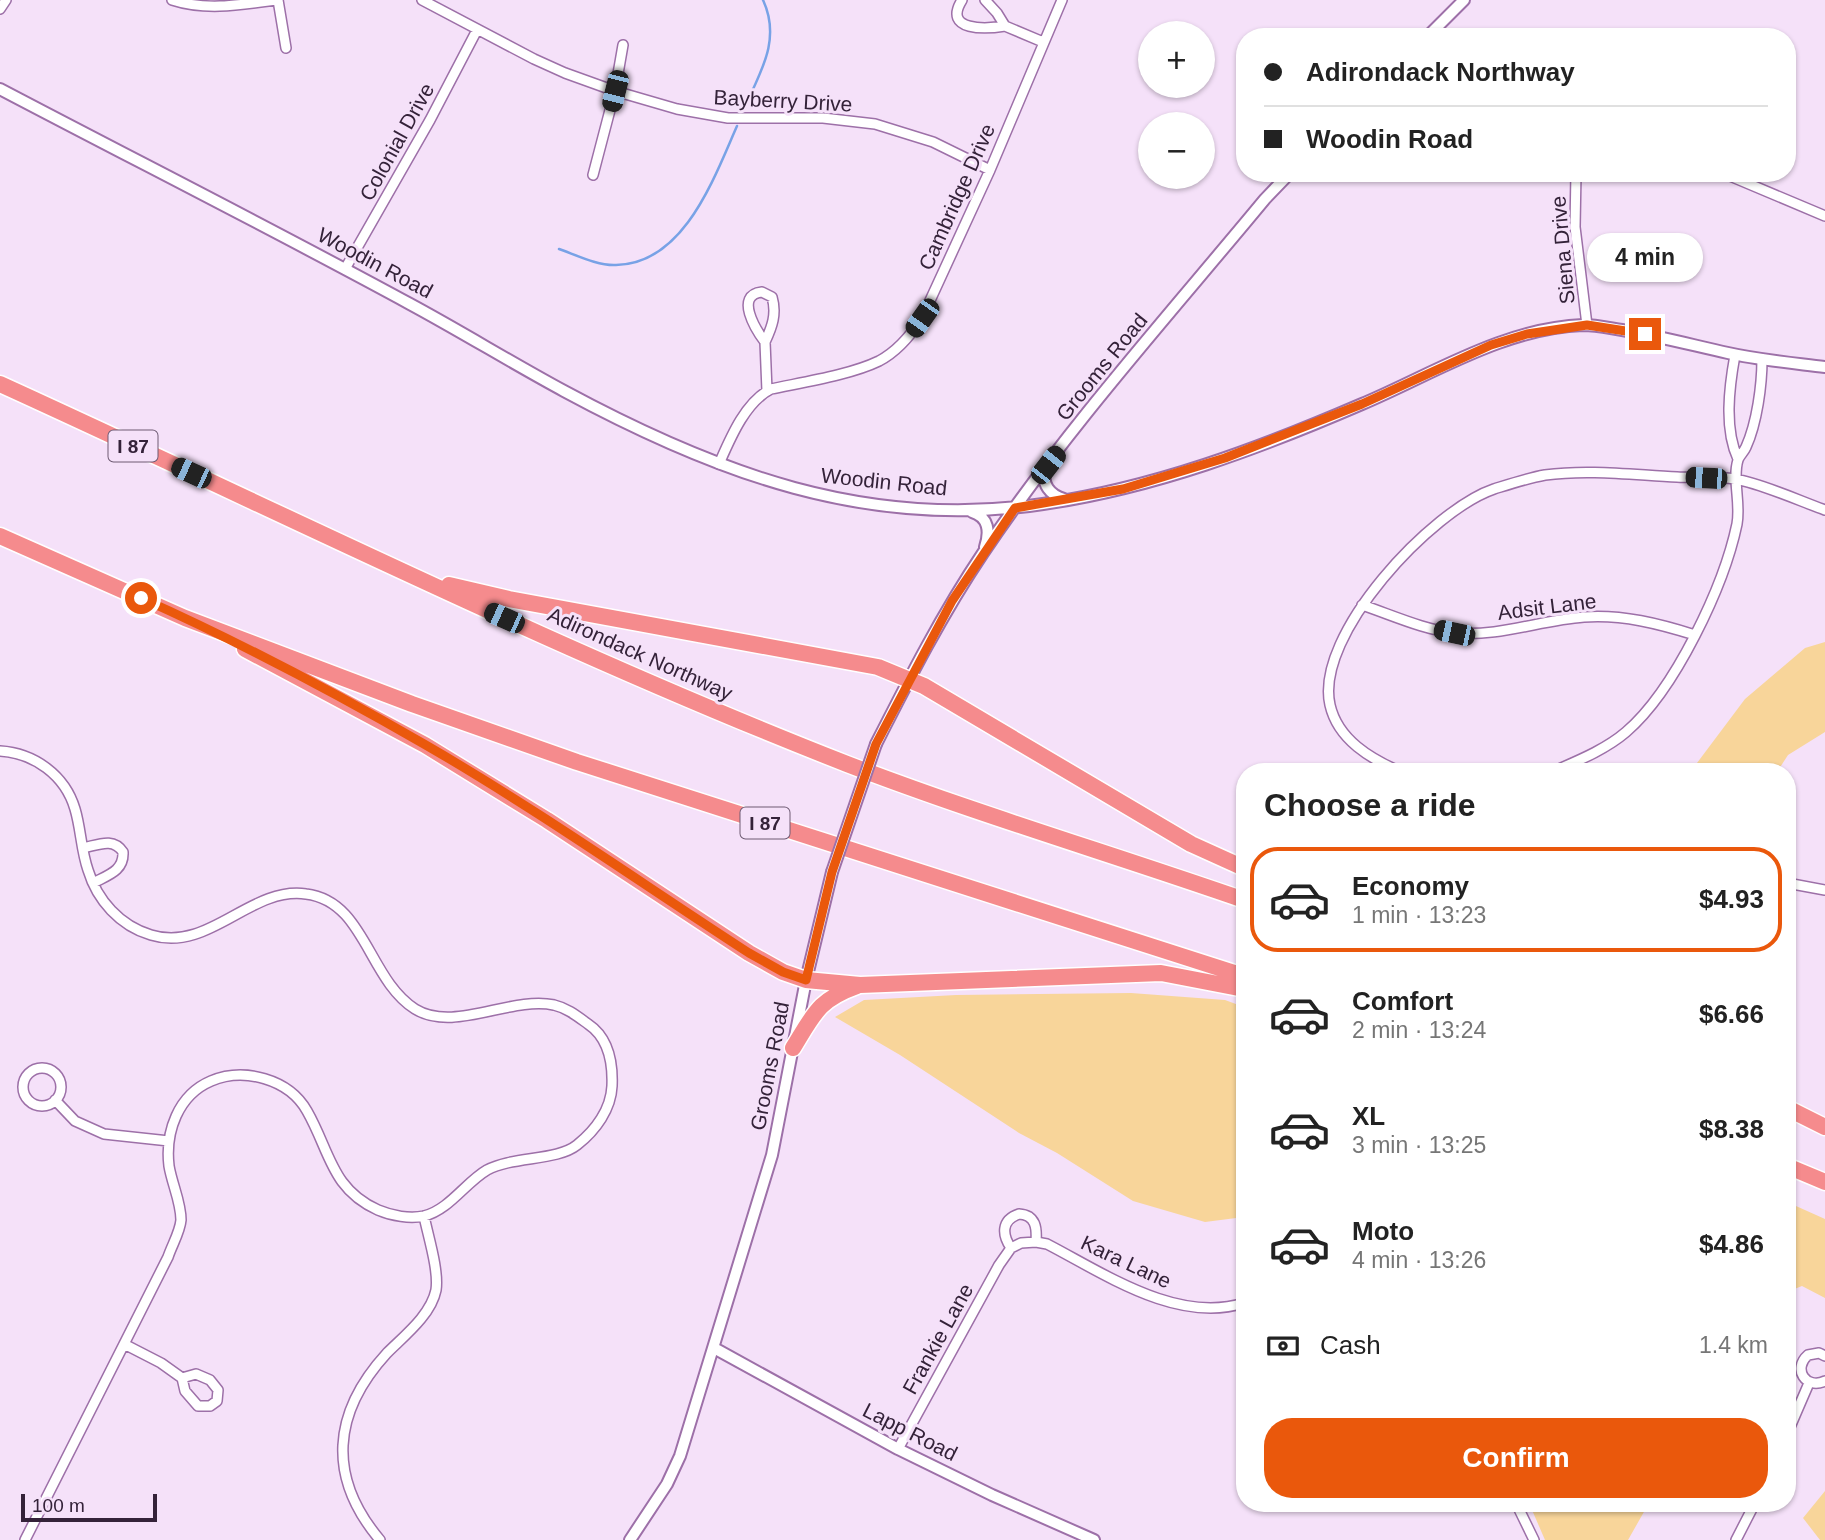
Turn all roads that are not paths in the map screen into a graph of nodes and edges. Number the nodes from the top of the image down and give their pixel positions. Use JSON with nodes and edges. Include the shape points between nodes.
{"nodes":[{"id":1,"x":6,"y":0,"type":"edge"},
{"id":2,"x":172,"y":0,"type":"edge"},
{"id":3,"x":272,"y":0,"type":"edge"},
{"id":4,"x":422,"y":0,"type":"edge"},
{"id":5,"x":962,"y":0,"type":"edge"},
{"id":6,"x":985,"y":0,"type":"edge"},
{"id":7,"x":1062,"y":0,"type":"edge"},
{"id":8,"x":1464,"y":0,"type":"edge"},
{"id":9,"x":0,"y":9,"type":"edge"},
{"id":10,"x":1005,"y":26,"type":"junction"},
{"id":11,"x":1436,"y":28,"type":"edge"},
{"id":12,"x":477,"y":30,"type":"junction"},
{"id":13,"x":1043,"y":42,"type":"junction"},
{"id":14,"x":623,"y":45,"type":"dead end"},
{"id":15,"x":286,"y":47,"type":"dead end"},
{"id":16,"x":0,"y":89,"type":"edge"},
{"id":17,"x":615,"y":91,"type":"junction"},
{"id":18,"x":990,"y":170,"type":"junction"},
{"id":19,"x":593,"y":175,"type":"dead end"},
{"id":20,"x":1281,"y":182,"type":"edge"},
{"id":21,"x":1575,"y":182,"type":"edge"},
{"id":22,"x":1744,"y":182,"type":"edge"},
{"id":23,"x":1825,"y":216,"type":"edge"},
{"id":24,"x":345,"y":269,"type":"junction"},
{"id":25,"x":1587,"y":325,"type":"junction"},
{"id":26,"x":765,"y":342,"type":"junction"},
{"id":27,"x":1735,"y":355,"type":"junction"},
{"id":28,"x":1762,"y":359,"type":"junction"},
{"id":29,"x":1825,"y":367,"type":"edge"},
{"id":30,"x":0,"y":384,"type":"edge"},
{"id":31,"x":767,"y":391,"type":"junction"},
{"id":32,"x":1738,"y":459,"type":"junction"},
{"id":33,"x":719,"y":464,"type":"junction"},
{"id":34,"x":1048,"y":465,"type":"junction"},
{"id":35,"x":1736,"y":479,"type":"junction"},
{"id":36,"x":1067,"y":500,"type":"junction"},
{"id":37,"x":1015,"y":508,"type":"junction"},
{"id":38,"x":966,"y":510,"type":"junction"},
{"id":39,"x":1825,"y":510,"type":"edge"},
{"id":40,"x":0,"y":536,"type":"edge"},
{"id":41,"x":983,"y":552,"type":"junction"},
{"id":42,"x":414,"y":577,"type":"junction"},
{"id":43,"x":1362,"y":605,"type":"junction"},
{"id":44,"x":185,"y":618,"type":"junction"},
{"id":45,"x":1696,"y":635,"type":"junction"},
{"id":46,"x":909,"y":679,"type":"junction"},
{"id":47,"x":0,"y":751,"type":"edge"},
{"id":48,"x":1381,"y":763,"type":"edge"},
{"id":49,"x":1575,"y":763,"type":"edge"},
{"id":50,"x":83,"y":848,"type":"junction"},
{"id":51,"x":1236,"y":864,"type":"edge"},
{"id":52,"x":93,"y":883,"type":"junction"},
{"id":53,"x":1796,"y":884,"type":"edge"},
{"id":54,"x":1824,"y":887,"type":"edge"},
{"id":55,"x":1236,"y":897,"type":"edge"},
{"id":56,"x":1236,"y":973,"type":"edge"},
{"id":57,"x":806,"y":980,"type":"junction"},
{"id":58,"x":860,"y":985,"type":"junction"},
{"id":59,"x":1236,"y":987,"type":"edge"},
{"id":60,"x":793,"y":1048,"type":"junction"},
{"id":61,"x":55,"y":1100,"type":"junction"},
{"id":62,"x":1796,"y":1112,"type":"edge"},
{"id":63,"x":1825,"y":1127,"type":"edge"},
{"id":64,"x":169,"y":1141,"type":"junction"},
{"id":65,"x":1796,"y":1170,"type":"edge"},
{"id":66,"x":1825,"y":1182,"type":"edge"},
{"id":67,"x":424,"y":1216,"type":"junction"},
{"id":68,"x":1036,"y":1242,"type":"junction"},
{"id":69,"x":1012,"y":1248,"type":"junction"},
{"id":70,"x":1236,"y":1304,"type":"edge"},
{"id":71,"x":124,"y":1345,"type":"junction"},
{"id":72,"x":714,"y":1348,"type":"junction"},
{"id":73,"x":1825,"y":1356,"type":"edge"},
{"id":74,"x":182,"y":1378,"type":"dead end"},
{"id":75,"x":1825,"y":1381,"type":"edge"},
{"id":76,"x":1809,"y":1382,"type":"junction"},
{"id":77,"x":1796,"y":1413,"type":"edge"},
{"id":78,"x":898,"y":1449,"type":"junction"},
{"id":79,"x":1521,"y":1512,"type":"edge"},
{"id":80,"x":1750,"y":1512,"type":"edge"},
{"id":81,"x":25,"y":1540,"type":"edge"},
{"id":82,"x":380,"y":1540,"type":"edge"},
{"id":83,"x":630,"y":1540,"type":"edge"},
{"id":84,"x":1094,"y":1540,"type":"edge"},
{"id":85,"x":1534,"y":1540,"type":"edge"},
{"id":86,"x":1736,"y":1540,"type":"edge"}],
"edges":[{"from":1,"to":9,"type":"street"},
{"from":2,"to":3,"type":"street","via":[[226,7]]},
{"from":3,"to":15,"type":"street"},
{"from":4,"to":12,"type":"street","name":"Bayberry Drive"},
{"from":5,"to":10,"type":"street","via":[[958,16],[969,27]]},
{"from":6,"to":10,"type":"street"},
{"from":7,"to":13,"type":"street","name":"Cambridge Drive"},
{"from":8,"to":11,"type":"street"},
{"from":10,"to":13,"type":"street"},
{"from":12,"to":17,"type":"street","name":"Bayberry Drive","via":[[565,74]]},
{"from":12,"to":24,"type":"street","name":"Colonial Drive"},
{"from":13,"to":18,"type":"street","name":"Cambridge Drive"},
{"from":14,"to":17,"type":"street"},
{"from":16,"to":24,"type":"street","name":"Woodin Road"},
{"from":17,"to":18,"type":"street","name":"Bayberry Drive","via":[[728,118],[823,118],[875,124],[933,142]]},
{"from":17,"to":19,"type":"street"},
{"from":18,"to":31,"type":"street","name":"Cambridge Drive","via":[[922,318],[903,344],[878,361]]},
{"from":20,"to":34,"type":"street","name":"Grooms Road"},
{"from":21,"to":25,"type":"street","name":"Siena Drive","via":[[1575,227]]},
{"from":22,"to":23,"type":"street"},
{"from":24,"to":33,"type":"street","name":"Woodin Road","via":[[631,426]]},
{"from":25,"to":27,"type":"street","name":"Woodin Road"},
{"from":25,"to":36,"type":"street","name":"Woodin Road","via":[[1491,345],[1362,404],[1225,458],[1123,489]]},
{"from":26,"to":26,"type":"street","via":[[749,312],[750,297],[758,292],[772,297],[774,305],[773,325]]},
{"from":26,"to":31,"type":"street"},
{"from":27,"to":28,"type":"street","name":"Woodin Road"},
{"from":27,"to":32,"type":"street","via":[[1731,424],[1732,447]]},
{"from":28,"to":29,"type":"street","name":"Woodin Road"},
{"from":28,"to":32,"type":"street","via":[[1762,381],[1749,438]]},
{"from":30,"to":42,"type":"highway","name":"Adirondack Northway","number":"I 87"},
{"from":31,"to":33,"type":"street","via":[[749,409]]},
{"from":32,"to":35,"type":"street"},
{"from":33,"to":38,"type":"street","name":"Woodin Road","via":[[832,499]]},
{"from":34,"to":36,"type":"street","via":[[1047,488]]},
{"from":34,"to":37,"type":"street","name":"Grooms Road"},
{"from":35,"to":39,"type":"street"},
{"from":35,"to":43,"type":"street","via":[[1545,475],[1493,489],[1442,518]]},
{"from":35,"to":45,"type":"street","via":[[1738,520]]},
{"from":36,"to":37,"type":"street","name":"Woodin Road"},
{"from":37,"to":38,"type":"street","name":"Woodin Road"},
{"from":37,"to":41,"type":"street","name":"Grooms Road"},
{"from":38,"to":41,"type":"street","via":[[982,516],[987,525]]},
{"from":40,"to":44,"type":"highway","number":"I 87"},
{"from":41,"to":46,"type":"street","name":"Grooms Road"},
{"from":42,"to":46,"type":"highway","via":[[509,599],[831,657]]},
{"from":42,"to":55,"type":"highway","name":"Adirondack Northway","number":"I 87","via":[[699,704],[849,765]]},
{"from":43,"to":45,"type":"street","name":"Adsit Lane","via":[[1454,633],[1584,617],[1657,623]]},
{"from":43,"to":48,"type":"street","via":[[1334,657],[1329,680],[1331,707],[1359,749]]},
{"from":44,"to":56,"type":"highway","number":"I 87","via":[[577,762]]},
{"from":44,"to":57,"type":"highway","via":[[425,745],[749,953]]},
{"from":45,"to":49,"type":"street","via":[[1654,701],[1626,732]]},
{"from":46,"to":51,"type":"highway","via":[[1191,844]]},
{"from":46,"to":57,"type":"street","name":"Grooms Road","bridge":true,"via":[[876,744],[832,872]]},
{"from":47,"to":50,"type":"street","via":[[19,752],[40,762],[66,786]]},
{"from":50,"to":52,"type":"street"},
{"from":50,"to":52,"type":"street","via":[[111,842],[123,852],[120,867]]},
{"from":52,"to":67,"type":"street","via":[[101,898],[129,925],[172,938],[232,919],[275,896],[315,895],[346,915],[400,999],[420,1012],[462,1016],[524,1004],[553,1005],[570,1011],[602,1035],[610,1056],[612,1091],[597,1125],[571,1149],[484,1171]]},
{"from":53,"to":54,"type":"street"},
{"from":57,"to":58,"type":"highway"},
{"from":57,"to":60,"type":"street","name":"Grooms Road"},
{"from":58,"to":59,"type":"highway","via":[[1161,973]]},
{"from":58,"to":60,"type":"highway","via":[[827,999]]},
{"from":60,"to":72,"type":"street","name":"Grooms Road","via":[[772,1155]]},
{"from":61,"to":61,"type":"street","via":[[61,1085],[57,1075],[43,1068],[29,1074],[24,1083],[27,1098],[41,1105]]},
{"from":61,"to":64,"type":"street","via":[[75,1121],[104,1134]]},
{"from":62,"to":63,"type":"highway"},
{"from":64,"to":67,"type":"street","via":[[175,1117],[197,1089],[236,1074],[266,1079],[290,1092],[306,1109],[338,1178],[358,1198],[398,1216]]},
{"from":64,"to":71,"type":"street","via":[[180,1226]]},
{"from":65,"to":66,"type":"highway"},
{"from":67,"to":82,"type":"street","via":[[435,1294],[412,1328],[365,1378],[344,1435],[348,1488],[363,1520]]},
{"from":68,"to":69,"type":"street"},
{"from":68,"to":69,"type":"street","via":[[1034,1221],[1019,1214],[1005,1224]]},
{"from":68,"to":70,"type":"street","name":"Kara Lane","via":[[1175,1304],[1200,1309]]},
{"from":69,"to":78,"type":"street","name":"Frankie Lane"},
{"from":71,"to":74,"type":"street"},
{"from":71,"to":81,"type":"street"},
{"from":72,"to":78,"type":"street","name":"Lapp Road"},
{"from":72,"to":83,"type":"street","name":"Grooms Road","via":[[680,1456]]},
{"from":73,"to":76,"type":"street","via":[[1813,1353],[1804,1359],[1801,1375]]},
{"from":75,"to":76,"type":"street"},
{"from":76,"to":77,"type":"street"},
{"from":78,"to":84,"type":"street","name":"Lapp Road"},
{"from":79,"to":85,"type":"street"},
{"from":80,"to":86,"type":"street"}]}
